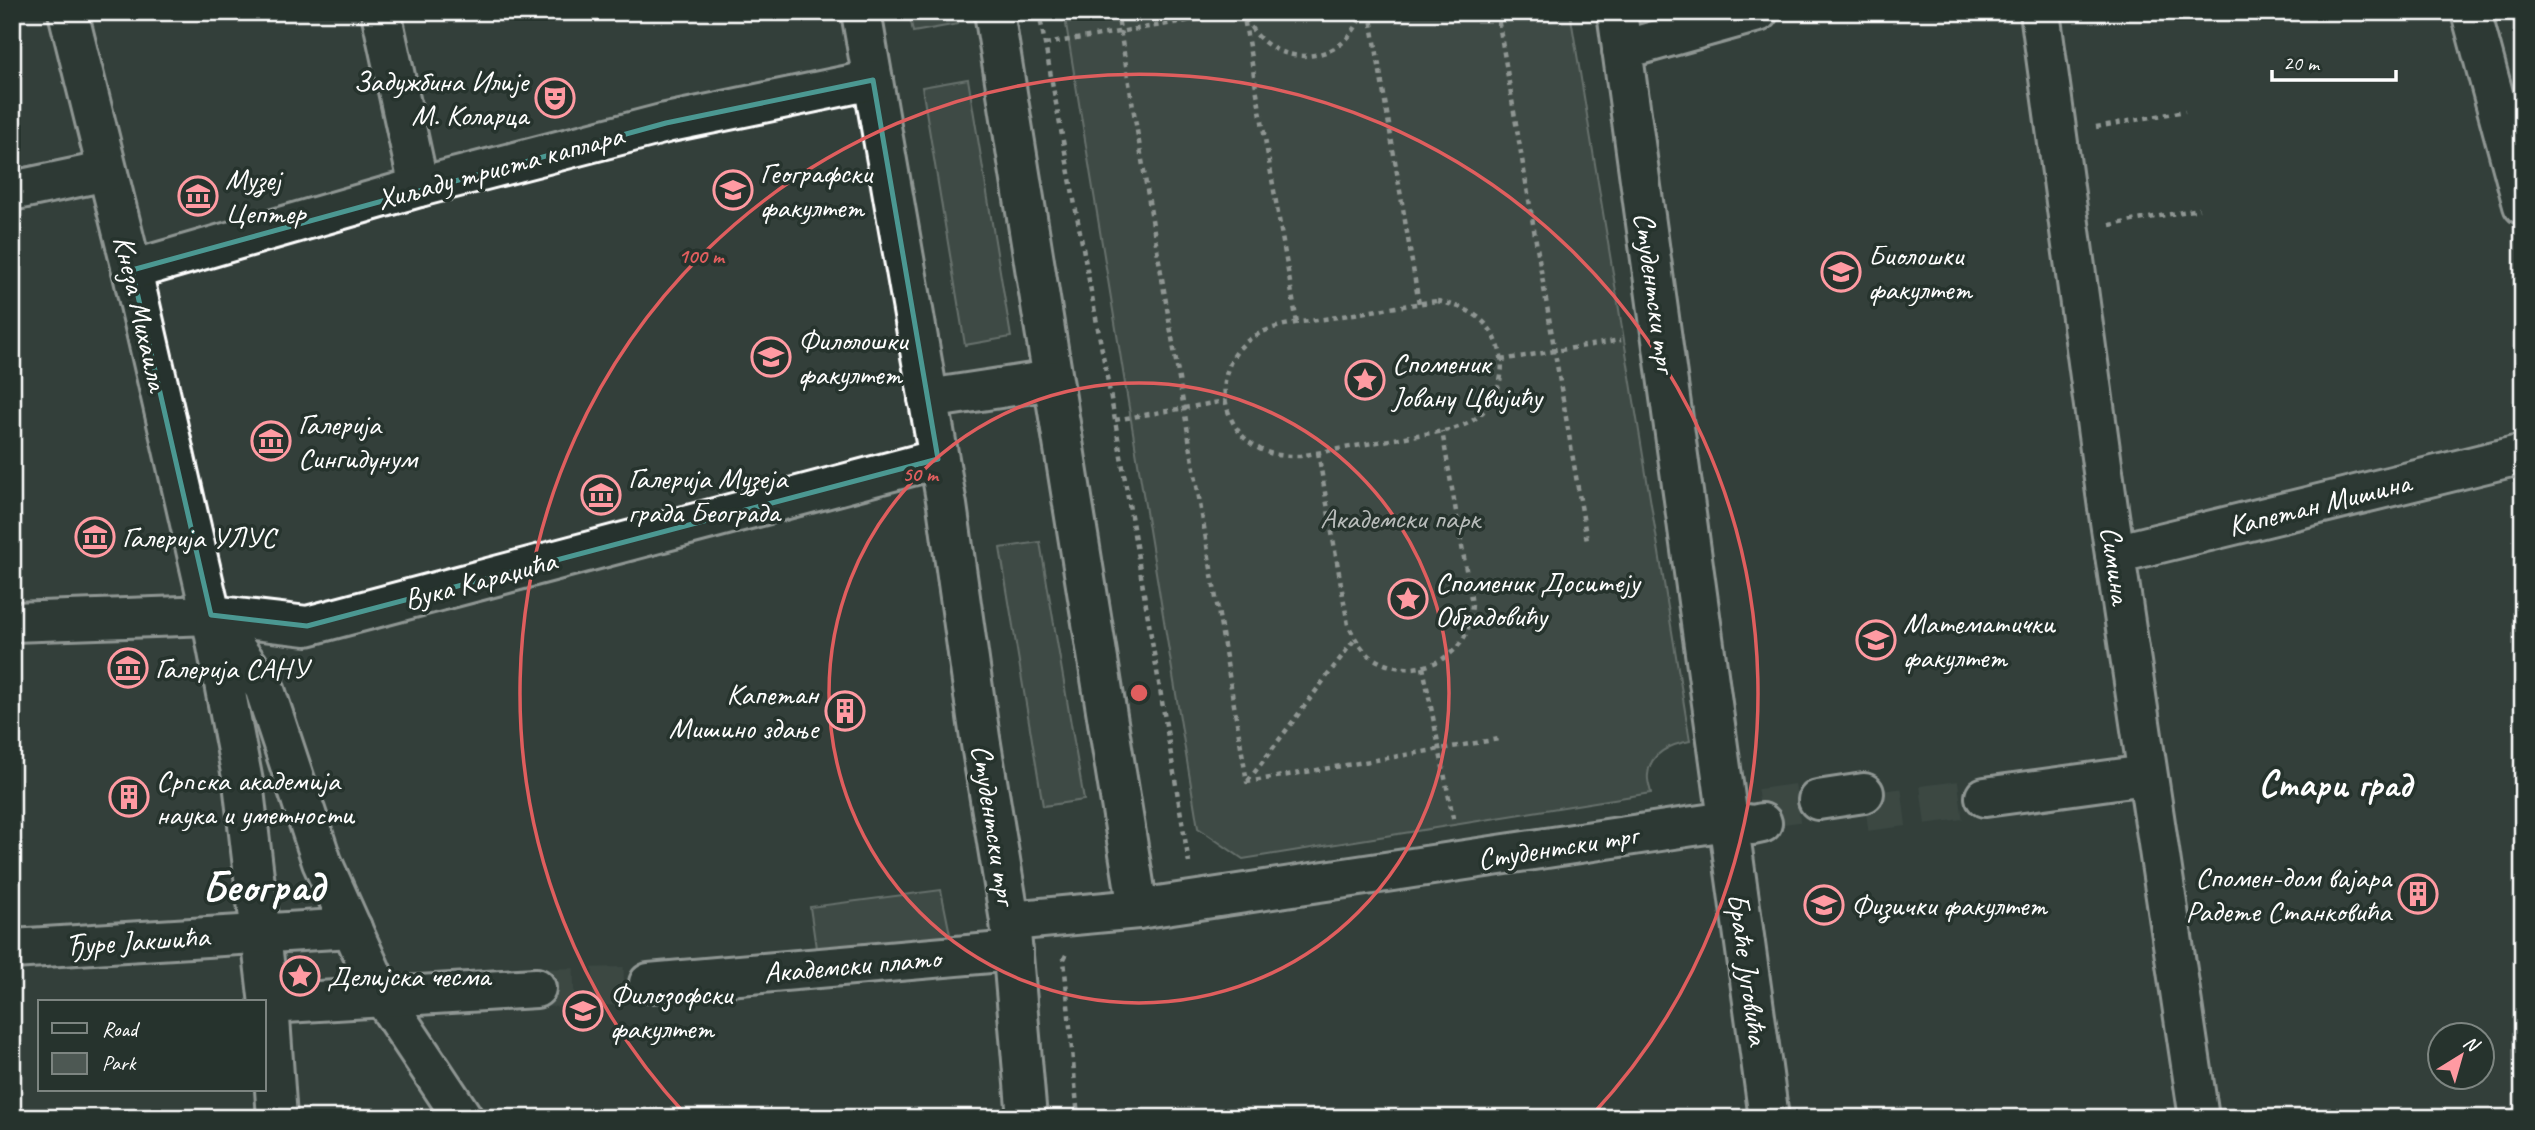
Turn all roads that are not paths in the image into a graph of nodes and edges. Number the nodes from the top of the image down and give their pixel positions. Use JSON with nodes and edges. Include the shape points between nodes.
{"nodes":[{"id":1,"x":68,"y":12,"type":"edge"},
{"id":2,"x":381,"y":12,"type":"edge"},
{"id":3,"x":861,"y":12,"type":"edge"},
{"id":4,"x":994,"y":12,"type":"edge"},
{"id":5,"x":1617,"y":12,"type":"edge"},
{"id":6,"x":1758,"y":12,"type":"edge"},
{"id":7,"x":2040,"y":12,"type":"edge"},
{"id":8,"x":2471,"y":12,"type":"edge"},
{"id":9,"x":1622,"y":50,"type":"junction"},
{"id":10,"x":873,"y":80,"type":"junction"},
{"id":11,"x":107,"y":172,"type":"junction"},
{"id":12,"x":419,"y":187,"type":"junction"},
{"id":13,"x":12,"y":191,"type":"edge"},
{"id":14,"x":2523,"y":205,"type":"edge"},
{"id":15,"x":132,"y":270,"type":"junction"},
{"id":16,"x":1052,"y":380,"type":"junction"},
{"id":17,"x":928,"y":399,"type":"junction"},
{"id":18,"x":2523,"y":454,"type":"edge"},
{"id":19,"x":938,"y":459,"type":"junction"},
{"id":20,"x":2115,"y":554,"type":"junction"},
{"id":21,"x":211,"y":615,"type":"junction"},
{"id":22,"x":12,"y":622,"type":"edge"},
{"id":23,"x":2146,"y":766,"type":"junction"},
{"id":24,"x":1985,"y":787,"type":"tunnel mouth"},
{"id":25,"x":1865,"y":802,"type":"tunnel mouth"},
{"id":26,"x":1819,"y":808,"type":"tunnel mouth"},
{"id":27,"x":1745,"y":818,"type":"junction"},
{"id":28,"x":1138,"y":909,"type":"junction"},
{"id":29,"x":306,"y":935,"type":"junction"},
{"id":30,"x":1012,"y":936,"type":"junction"},
{"id":31,"x":12,"y":949,"type":"edge"},
{"id":32,"x":649,"y":983,"type":"tunnel mouth"},
{"id":33,"x":536,"y":988,"type":"tunnel mouth"},
{"id":34,"x":276,"y":996,"type":"junction"},
{"id":35,"x":382,"y":996,"type":"junction"},
{"id":36,"x":277,"y":1118,"type":"edge"},
{"id":37,"x":463,"y":1118,"type":"edge"},
{"id":38,"x":1027,"y":1118,"type":"edge"},
{"id":39,"x":1769,"y":1118,"type":"edge"},
{"id":40,"x":2199,"y":1118,"type":"edge"}],
"edges":[{"from":1,"to":11,"type":"street","name":"Кнеза Михаила"},
{"from":2,"to":12,"type":"street"},
{"from":3,"to":10,"type":"street","name":"Студентски трг"},
{"from":4,"to":16,"type":"street"},
{"from":5,"to":9,"type":"street","name":"Студентски трг"},
{"from":6,"to":9,"type":"street"},
{"from":7,"to":20,"type":"street","name":"Симина"},
{"from":8,"to":14,"type":"street"},
{"from":9,"to":27,"type":"street","name":"Студентски трг"},
{"from":10,"to":12,"type":"street","name":"Хиљаду триста каплара","via":[[666,122]]},
{"from":10,"to":17,"type":"street","name":"Студентски трг"},
{"from":11,"to":13,"type":"street"},
{"from":11,"to":15,"type":"street","name":"Кнеза Михаила"},
{"from":12,"to":15,"type":"street","name":"Хиљаду триста каплара"},
{"from":15,"to":21,"type":"street","name":"Кнеза Михаила"},
{"from":16,"to":17,"type":"street"},
{"from":16,"to":28,"type":"street"},
{"from":17,"to":19,"type":"street","name":"Студентски трг"},
{"from":18,"to":20,"type":"street","name":"Капетан Мишина"},
{"from":19,"to":21,"type":"street","name":"Вука Караџића","via":[[307,626]]},
{"from":19,"to":30,"type":"street","name":"Студентски трг"},
{"from":20,"to":23,"type":"street","name":"Симина"},
{"from":21,"to":22,"type":"street","name":"Вука Караџића"},
{"from":21,"to":29,"type":"street","name":"Кнеза Михаила","via":[[243,782]]},
{"from":21,"to":29,"type":"street","name":"Кнеза Михаила","via":[[264,687],[322,862]]},
{"from":23,"to":24,"type":"street"},
{"from":23,"to":40,"type":"street","name":"Симина"},
{"from":25,"to":26,"type":"street"},
{"from":27,"to":28,"type":"street","name":"Студентски трг"},
{"from":27,"to":39,"type":"street","name":"Браће Југовића"},
{"from":28,"to":30,"type":"street","name":"Студентски трг"},
{"from":29,"to":31,"type":"street","name":"Ђуре Јакшића"},
{"from":29,"to":34,"type":"street","name":"Кнеза Михаила"},
{"from":29,"to":35,"type":"street","name":"Кнеза Михаила"},
{"from":30,"to":32,"type":"street","name":"Академски плато"},
{"from":30,"to":38,"type":"street"},
{"from":33,"to":35,"type":"street"},
{"from":34,"to":35,"type":"street"},
{"from":34,"to":36,"type":"street","name":"Кнеза Михаила"},
{"from":35,"to":37,"type":"street","name":"Кнеза Михаила"}]}
